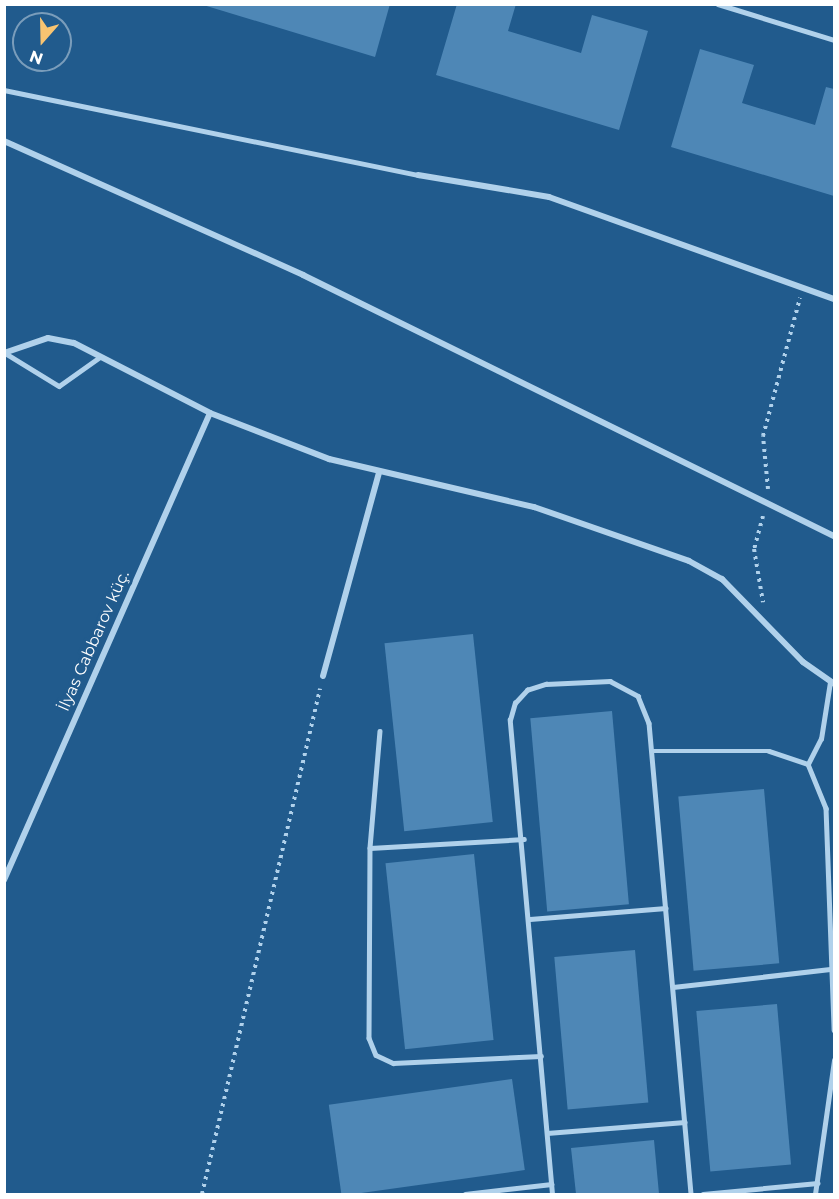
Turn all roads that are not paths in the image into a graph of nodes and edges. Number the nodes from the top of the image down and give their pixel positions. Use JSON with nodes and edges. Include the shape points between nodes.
{"nodes":[{"id":1,"x":718,"y":4,"type":"edge"},
{"id":2,"x":834,"y":40,"type":"edge"},
{"id":3,"x":4,"y":90,"type":"edge"},
{"id":4,"x":4,"y":141,"type":"edge"},
{"id":5,"x":418,"y":175,"type":"joint"},
{"id":6,"x":834,"y":299,"type":"edge"},
{"id":7,"x":5,"y":353,"type":"edge"},
{"id":8,"x":100,"y":357,"type":"junction"},
{"id":9,"x":210,"y":413,"type":"junction"},
{"id":10,"x":379,"y":472,"type":"junction"},
{"id":11,"x":834,"y":536,"type":"edge"},
{"id":12,"x":323,"y":676,"type":"road end"},
{"id":13,"x":832,"y":683,"type":"edge"},
{"id":14,"x":380,"y":731,"type":"dead end"},
{"id":15,"x":652,"y":751,"type":"junction"},
{"id":16,"x":808,"y":764,"type":"junction"},
{"id":17,"x":524,"y":839,"type":"junction"},
{"id":18,"x":370,"y":848,"type":"junction"},
{"id":19,"x":4,"y":880,"type":"edge"},
{"id":20,"x":666,"y":908,"type":"junction"},
{"id":21,"x":530,"y":919,"type":"junction"},
{"id":22,"x":832,"y":969,"type":"junction"},
{"id":23,"x":673,"y":987,"type":"junction"},
{"id":24,"x":834,"y":1030,"type":"edge"},
{"id":25,"x":541,"y":1056,"type":"junction"},
{"id":26,"x":834,"y":1060,"type":"edge"},
{"id":27,"x":685,"y":1122,"type":"junction"},
{"id":28,"x":547,"y":1133,"type":"junction"},
{"id":29,"x":817,"y":1183,"type":"junction"},
{"id":30,"x":551,"y":1184,"type":"junction"},
{"id":31,"x":465,"y":1194,"type":"edge"},
{"id":32,"x":552,"y":1194,"type":"edge"},
{"id":33,"x":692,"y":1194,"type":"edge"},
{"id":34,"x":703,"y":1194,"type":"edge"},
{"id":35,"x":815,"y":1194,"type":"edge"}],
"edges":[{"from":1,"to":2,"type":"lane"},
{"from":3,"to":5,"type":"lane"},
{"from":4,"to":11,"type":"street","via":[[303,275],[771,501]]},
{"from":5,"to":6,"type":"street","via":[[549,197]]},
{"from":7,"to":8,"type":"street","via":[[48,338]]},
{"from":7,"to":8,"type":"lane","via":[[59,386]]},
{"from":8,"to":9,"type":"street"},
{"from":9,"to":10,"type":"street"},
{"from":9,"to":19,"type":"street","name":"İlyas Cabbarov küç."},
{"from":10,"to":12,"type":"street"},
{"from":10,"to":13,"type":"street","via":[[534,507],[689,561],[722,579],[803,662]]},
{"from":13,"to":16,"type":"lane","via":[[821,739]]},
{"from":14,"to":18,"type":"lane"},
{"from":15,"to":16,"type":"lane","via":[[769,751]]},
{"from":15,"to":17,"type":"lane","via":[[646,710],[627,687],[600,682],[546,684],[527,690],[515,703],[510,720]]},
{"from":15,"to":20,"type":"lane"},
{"from":16,"to":22,"type":"lane","via":[[825,808]]},
{"from":17,"to":18,"type":"lane"},
{"from":17,"to":21,"type":"lane"},
{"from":18,"to":25,"type":"lane","via":[[369,1038],[376,1055],[393,1063]]},
{"from":20,"to":21,"type":"lane"},
{"from":20,"to":23,"type":"lane"},
{"from":21,"to":25,"type":"lane"},
{"from":22,"to":23,"type":"lane"},
{"from":22,"to":24,"type":"lane"},
{"from":23,"to":27,"type":"lane"},
{"from":25,"to":28,"type":"lane"},
{"from":26,"to":29,"type":"lane"},
{"from":27,"to":28,"type":"lane"},
{"from":27,"to":33,"type":"lane"},
{"from":28,"to":30,"type":"lane"},
{"from":29,"to":34,"type":"lane"},
{"from":29,"to":35,"type":"lane"},
{"from":30,"to":31,"type":"lane"},
{"from":30,"to":32,"type":"lane"}]}
